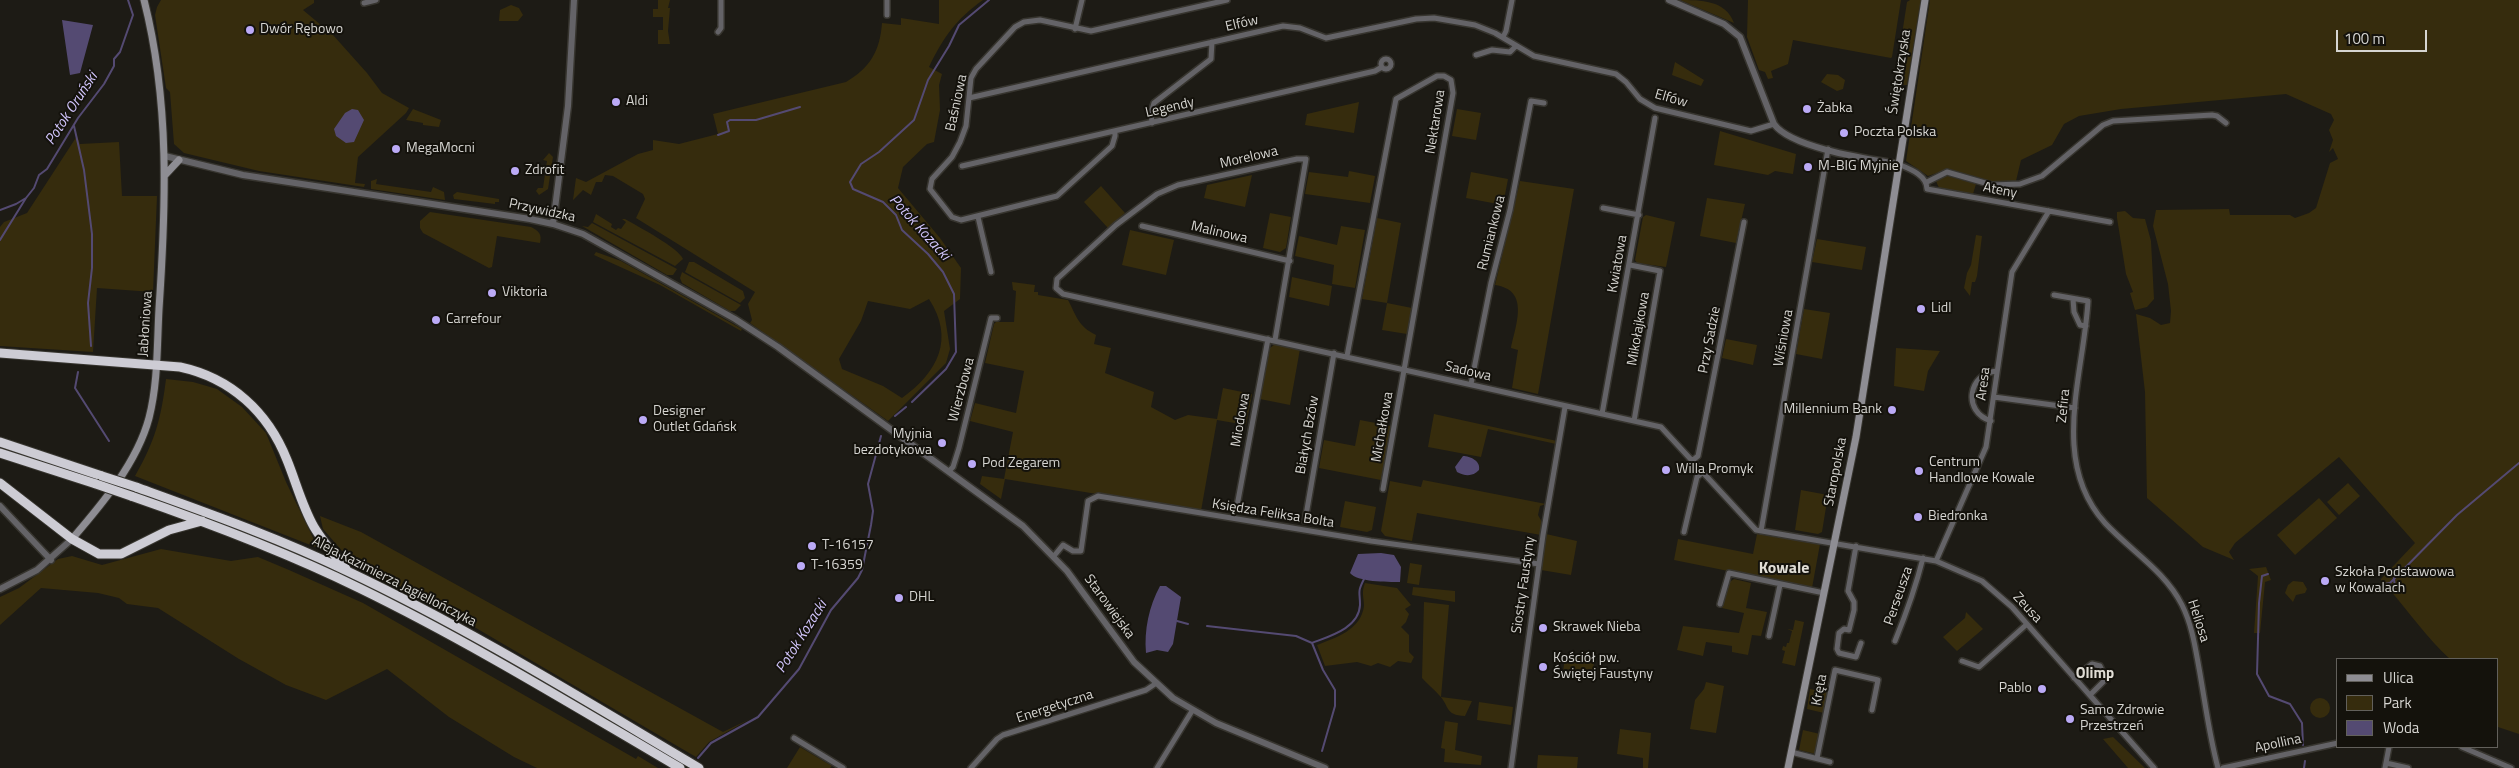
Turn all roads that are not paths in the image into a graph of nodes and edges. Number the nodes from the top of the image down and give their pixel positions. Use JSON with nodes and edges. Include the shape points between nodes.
{"nodes":[{"id":1,"x":144,"y":0,"type":"edge"},
{"id":2,"x":376,"y":0,"type":"edge"},
{"id":3,"x":574,"y":0,"type":"edge"},
{"id":4,"x":721,"y":0,"type":"edge"},
{"id":5,"x":887,"y":0,"type":"edge"},
{"id":6,"x":1082,"y":0,"type":"edge"},
{"id":7,"x":1227,"y":0,"type":"edge"},
{"id":8,"x":1512,"y":0,"type":"edge"},
{"id":9,"x":1669,"y":0,"type":"edge"},
{"id":10,"x":1925,"y":0,"type":"edge"},
{"id":11,"x":364,"y":3,"type":"dead end"},
{"id":12,"x":887,"y":15,"type":"dead end"},
{"id":13,"x":1075,"y":29,"type":"junction"},
{"id":14,"x":718,"y":32,"type":"dead end"},
{"id":15,"x":1503,"y":38,"type":"junction"},
{"id":16,"x":1212,"y":42,"type":"junction"},
{"id":17,"x":1516,"y":46,"type":"junction"},
{"id":18,"x":1476,"y":56,"type":"dead end"},
{"id":19,"x":1382,"y":67,"type":"dead end"},
{"id":20,"x":969,"y":98,"type":"junction"},
{"id":21,"x":1544,"y":103,"type":"dead end"},
{"id":22,"x":1655,"y":118,"type":"dead end"},
{"id":23,"x":1152,"y":123,"type":"junction"},
{"id":24,"x":2226,"y":123,"type":"dead end"},
{"id":25,"x":1774,"y":124,"type":"junction"},
{"id":26,"x":1115,"y":132,"type":"junction"},
{"id":27,"x":1828,"y":149,"type":"junction"},
{"id":28,"x":165,"y":156,"type":"junction"},
{"id":29,"x":179,"y":160,"type":"junction"},
{"id":30,"x":1898,"y":164,"type":"junction"},
{"id":31,"x":962,"y":166,"type":"dead end"},
{"id":32,"x":166,"y":175,"type":"junction"},
{"id":33,"x":1896,"y":179,"type":"joint"},
{"id":34,"x":1926,"y":182,"type":"junction"},
{"id":35,"x":1604,"y":208,"type":"dead end"},
{"id":36,"x":2049,"y":212,"type":"junction"},
{"id":37,"x":1638,"y":215,"type":"junction"},
{"id":38,"x":978,"y":217,"type":"junction"},
{"id":39,"x":1744,"y":222,"type":"dead end"},
{"id":40,"x":2110,"y":222,"type":"dead end"},
{"id":41,"x":553,"y":224,"type":"junction"},
{"id":42,"x":1142,"y":226,"type":"dead end"},
{"id":43,"x":1290,"y":261,"type":"junction"},
{"id":44,"x":1630,"y":265,"type":"junction"},
{"id":45,"x":991,"y":272,"type":"dead end"},
{"id":46,"x":1056,"y":288,"type":"joint"},
{"id":47,"x":2054,"y":295,"type":"dead end"},
{"id":48,"x":2073,"y":299,"type":"junction"},
{"id":49,"x":997,"y":318,"type":"dead end"},
{"id":50,"x":2086,"y":326,"type":"junction"},
{"id":51,"x":1268,"y":339,"type":"junction"},
{"id":52,"x":1276,"y":340,"type":"junction"},
{"id":53,"x":0,"y":353,"type":"edge"},
{"id":54,"x":1334,"y":353,"type":"junction"},
{"id":55,"x":1347,"y":356,"type":"junction"},
{"id":56,"x":156,"y":364,"type":"junction"},
{"id":57,"x":1405,"y":369,"type":"junction"},
{"id":58,"x":1997,"y":371,"type":"junction"},
{"id":59,"x":1471,"y":384,"type":"junction"},
{"id":60,"x":1994,"y":397,"type":"junction"},
{"id":61,"x":1565,"y":407,"type":"junction"},
{"id":62,"x":2074,"y":408,"type":"junction"},
{"id":63,"x":1602,"y":414,"type":"junction"},
{"id":64,"x":1634,"y":421,"type":"junction"},
{"id":65,"x":1991,"y":421,"type":"junction"},
{"id":66,"x":891,"y":430,"type":"joint"},
{"id":67,"x":0,"y":442,"type":"edge"},
{"id":68,"x":0,"y":453,"type":"edge"},
{"id":69,"x":1693,"y":460,"type":"junction"},
{"id":70,"x":949,"y":471,"type":"junction"},
{"id":71,"x":1703,"y":472,"type":"junction"},
{"id":72,"x":0,"y":483,"type":"edge"},
{"id":73,"x":2082,"y":487,"type":"joint"},
{"id":74,"x":1384,"y":489,"type":"dead end"},
{"id":75,"x":0,"y":506,"type":"edge"},
{"id":76,"x":1237,"y":506,"type":"dead end"},
{"id":77,"x":202,"y":521,"type":"junction"},
{"id":78,"x":1305,"y":521,"type":"dead end"},
{"id":79,"x":1761,"y":531,"type":"junction"},
{"id":80,"x":1684,"y":532,"type":"dead end"},
{"id":81,"x":72,"y":539,"type":"junction"},
{"id":82,"x":1835,"y":542,"type":"junction"},
{"id":83,"x":1856,"y":546,"type":"junction"},
{"id":84,"x":1054,"y":556,"type":"junction"},
{"id":85,"x":1923,"y":558,"type":"junction"},
{"id":86,"x":51,"y":560,"type":"junction"},
{"id":87,"x":1936,"y":561,"type":"junction"},
{"id":88,"x":1539,"y":564,"type":"junction"},
{"id":89,"x":348,"y":571,"type":"junction"},
{"id":90,"x":1780,"y":585,"type":"junction"},
{"id":91,"x":0,"y":589,"type":"edge"},
{"id":92,"x":1824,"y":594,"type":"junction"},
{"id":93,"x":1720,"y":604,"type":"dead end"},
{"id":94,"x":2027,"y":624,"type":"junction"},
{"id":95,"x":1769,"y":636,"type":"dead end"},
{"id":96,"x":1895,"y":641,"type":"dead end"},
{"id":97,"x":1861,"y":643,"type":"dead end"},
{"id":98,"x":1962,"y":661,"type":"dead end"},
{"id":99,"x":2074,"y":678,"type":"junction"},
{"id":100,"x":1156,"y":684,"type":"junction"},
{"id":101,"x":2090,"y":695,"type":"junction"},
{"id":102,"x":1872,"y":710,"type":"dead end"},
{"id":103,"x":1192,"y":711,"type":"junction"},
{"id":104,"x":794,"y":738,"type":"dead end"},
{"id":105,"x":2336,"y":743,"type":"edge"},
{"id":106,"x":2389,"y":748,"type":"edge"},
{"id":107,"x":2464,"y":748,"type":"edge"},
{"id":108,"x":1791,"y":752,"type":"junction"},
{"id":109,"x":1817,"y":758,"type":"junction"},
{"id":110,"x":1830,"y":762,"type":"dead end"},
{"id":111,"x":2386,"y":765,"type":"edge"},
{"id":112,"x":680,"y":768,"type":"edge"},
{"id":113,"x":700,"y":768,"type":"edge"},
{"id":114,"x":843,"y":768,"type":"edge"},
{"id":115,"x":971,"y":768,"type":"edge"},
{"id":116,"x":1157,"y":768,"type":"edge"},
{"id":117,"x":1325,"y":768,"type":"edge"},
{"id":118,"x":1511,"y":768,"type":"edge"},
{"id":119,"x":1788,"y":768,"type":"edge"},
{"id":120,"x":2154,"y":768,"type":"edge"},
{"id":121,"x":2218,"y":768,"type":"edge"},
{"id":122,"x":2223,"y":768,"type":"edge"},
{"id":123,"x":2408,"y":768,"type":"edge"},
{"id":124,"x":2511,"y":768,"type":"edge"}],
"edges":[{"from":1,"to":28,"type":"main road","name":"Jabłoniowa","via":[[156,55]]},
{"from":2,"to":11,"type":"street"},
{"from":3,"to":41,"type":"street","via":[[568,106]]},
{"from":4,"to":14,"type":"street","via":[[721,28]]},
{"from":5,"to":12,"type":"street"},
{"from":6,"to":13,"type":"street"},
{"from":7,"to":13,"type":"street","name":"Baśniowa","via":[[1091,31]]},
{"from":8,"to":15,"type":"street"},
{"from":9,"to":25,"type":"street","via":[[1724,24],[1740,37]]},
{"from":10,"to":30,"type":"main road","name":"Świętokrzyska"},
{"from":13,"to":20,"type":"street","name":"Baśniowa","via":[[1040,20],[1015,26],[976,69],[971,78]]},
{"from":15,"to":16,"type":"street","name":"Elfów","via":[[1475,25],[1424,18],[1334,37],[1283,26]]},
{"from":15,"to":17,"type":"street","name":"Elfów"},
{"from":16,"to":20,"type":"street","name":"Elfów"},
{"from":16,"to":23,"type":"street","via":[[1211,59],[1154,103]]},
{"from":17,"to":18,"type":"street","via":[[1510,52],[1492,50]]},
{"from":17,"to":25,"type":"street","name":"Elfów","via":[[1544,59],[1616,74],[1640,99],[1655,108],[1751,131]]},
{"from":19,"to":23,"type":"street","name":"Legendy","via":[[1375,72]]},
{"from":20,"to":38,"type":"street","name":"Baśniowa","via":[[966,126],[960,142],[932,180],[930,189],[956,219]]},
{"from":21,"to":59,"type":"street","name":"Rumiankowa","via":[[1531,101]]},
{"from":22,"to":37,"type":"street","name":"Kwiatowa"},
{"from":23,"to":26,"type":"street","name":"Legendy"},
{"from":24,"to":34,"type":"street","via":[[2212,115],[2113,121],[2089,134],[2053,168],[2027,182],[2000,186],[1947,172]]},
{"from":25,"to":27,"type":"street","via":[[1790,138]]},
{"from":26,"to":31,"type":"street","name":"Legendy"},
{"from":26,"to":38,"type":"street","name":"Baśniowa","via":[[1112,146],[1057,196]]},
{"from":27,"to":30,"type":"street"},
{"from":27,"to":79,"type":"street","name":"Wiśniowa"},
{"from":28,"to":29,"type":"street","name":"Przywidzka"},
{"from":28,"to":32,"type":"main road","name":"Jabłoniowa"},
{"from":29,"to":32,"type":"main road"},
{"from":29,"to":41,"type":"street","name":"Przywidzka","via":[[261,178]]},
{"from":30,"to":33,"type":"main road","name":"Świętokrzyska"},
{"from":30,"to":34,"type":"street","name":"Ateny"},
{"from":32,"to":56,"type":"main road","name":"Jabłoniowa"},
{"from":33,"to":82,"type":"main road","name":"Staropolska","via":[[1856,437]]},
{"from":34,"to":36,"type":"street","name":"Ateny","via":[[1927,189]]},
{"from":35,"to":37,"type":"street"},
{"from":36,"to":40,"type":"street","name":"Ateny"},
{"from":36,"to":58,"type":"street","name":"Aresa","via":[[2012,272]]},
{"from":37,"to":44,"type":"street","name":"Kwiatowa"},
{"from":38,"to":45,"type":"street"},
{"from":39,"to":69,"type":"street","name":"Przy Sadzie","via":[[1698,456]]},
{"from":41,"to":66,"type":"street","name":"Przywidzka","via":[[583,234],[746,326]]},
{"from":42,"to":43,"type":"street","name":"Malinowa"},
{"from":43,"to":46,"type":"street","name":"Morelowa","via":[[1306,159],[1178,185],[1157,194],[1061,273],[1056,279]]},
{"from":43,"to":52,"type":"street","name":"Morelowa"},
{"from":44,"to":63,"type":"street","name":"Kwiatowa"},
{"from":44,"to":64,"type":"street","name":"Mikołajkowa","via":[[1660,271]]},
{"from":46,"to":51,"type":"street","name":"Sadowa","via":[[1063,294]]},
{"from":47,"to":48,"type":"street","name":"Zefira"},
{"from":48,"to":50,"type":"street","via":[[2076,318],[2080,325]]},
{"from":48,"to":50,"type":"street","name":"Zefira","via":[[2088,301]]},
{"from":49,"to":70,"type":"street","name":"Wierzbowa","via":[[991,318],[959,448]]},
{"from":50,"to":62,"type":"street","name":"Zefira"},
{"from":51,"to":52,"type":"street","name":"Sadowa"},
{"from":51,"to":76,"type":"street","name":"Miodowa"},
{"from":52,"to":54,"type":"street","name":"Sadowa"},
{"from":53,"to":56,"type":"highway"},
{"from":54,"to":55,"type":"street","name":"Sadowa"},
{"from":54,"to":78,"type":"street","name":"Białych Bzów"},
{"from":55,"to":57,"type":"street","name":"Sadowa"},
{"from":55,"to":57,"type":"street","name":"Nektarowa","via":[[1396,99],[1437,76],[1444,76],[1451,80],[1453,92]]},
{"from":56,"to":81,"type":"main road","name":"Jabłoniowa","via":[[149,418],[142,437],[124,471]]},
{"from":56,"to":89,"type":"highway","via":[[196,370],[239,393],[258,410],[276,436],[314,527]]},
{"from":57,"to":59,"type":"street","name":"Sadowa"},
{"from":57,"to":74,"type":"street","name":"Michałkowa"},
{"from":58,"to":60,"type":"street","name":"Aresa"},
{"from":58,"to":65,"type":"street","via":[[1978,379],[1971,395],[1975,409]]},
{"from":59,"to":61,"type":"street","name":"Sadowa"},
{"from":60,"to":62,"type":"street"},
{"from":60,"to":65,"type":"street","name":"Aresa"},
{"from":61,"to":63,"type":"street","name":"Sadowa"},
{"from":61,"to":88,"type":"street","name":"Siostry Faustyny"},
{"from":62,"to":73,"type":"street","name":"Zefira","via":[[2073,453]]},
{"from":63,"to":64,"type":"street","name":"Sadowa"},
{"from":64,"to":69,"type":"street","name":"Sadowa","via":[[1661,427]]},
{"from":65,"to":87,"type":"street","name":"Aresa","via":[[1984,456]]},
{"from":66,"to":70,"type":"street","name":"Starowiejska"},
{"from":67,"to":89,"type":"highway","name":"Aleja Kazimierza Jagiellończyka","bridge":true,"via":[[236,523]]},
{"from":68,"to":77,"type":"highway","name":"Aleja Kazimierza Jagiellończyka","bridge":true},
{"from":69,"to":71,"type":"street","name":"Sadowa"},
{"from":70,"to":84,"type":"street","name":"Starowiejska","via":[[1016,520]]},
{"from":71,"to":79,"type":"street","name":"Sadowa","via":[[1749,523]]},
{"from":71,"to":80,"type":"street","via":[[1697,477]]},
{"from":72,"to":81,"type":"highway"},
{"from":73,"to":121,"type":"street","name":"Heliosa","via":[[2101,518],[2164,578],[2182,605],[2192,632]]},
{"from":75,"to":86,"type":"street"},
{"from":77,"to":81,"type":"highway","via":[[169,530],[121,554],[99,554]]},
{"from":77,"to":112,"type":"highway","name":"Aleja Kazimierza Jagiellończyka","via":[[273,549],[384,600],[499,662]]},
{"from":79,"to":82,"type":"street"},
{"from":81,"to":86,"type":"street","name":"Jabłoniowa"},
{"from":82,"to":83,"type":"street","name":"Zeusa"},
{"from":82,"to":92,"type":"main road","name":"Staropolska"},
{"from":83,"to":85,"type":"street","name":"Zeusa"},
{"from":83,"to":97,"type":"street","via":[[1848,591],[1854,602],[1854,615],[1849,630],[1844,629],[1840,633],[1837,649],[1839,653],[1856,657]]},
{"from":84,"to":88,"type":"street","name":"Księdza Feliksa Bolta","via":[[1063,545],[1073,551],[1081,551],[1088,501],[1098,496],[1201,515]]},
{"from":84,"to":100,"type":"street","name":"Starowiejska","via":[[1128,654]]},
{"from":85,"to":87,"type":"street","name":"Zeusa"},
{"from":85,"to":96,"type":"street","name":"Perseusza"},
{"from":86,"to":91,"type":"street","name":"Jabłoniowa"},
{"from":87,"to":94,"type":"street","name":"Zeusa","via":[[1982,581]]},
{"from":88,"to":118,"type":"street","name":"Siostry Faustyny"},
{"from":89,"to":113,"type":"highway","name":"Aleja Kazimierza Jagiellończyka","via":[[486,644]]},
{"from":90,"to":92,"type":"street"},
{"from":90,"to":93,"type":"street","via":[[1729,573]]},
{"from":90,"to":95,"type":"street"},
{"from":92,"to":108,"type":"main road","name":"Staropolska"},
{"from":94,"to":98,"type":"street","via":[[1979,667]]},
{"from":94,"to":99,"type":"street","name":"Zeusa"},
{"from":99,"to":101,"type":"street","name":"Zeusa"},
{"from":99,"to":101,"type":"street","via":[[2092,664],[2100,666],[2106,679]]},
{"from":100,"to":103,"type":"street","name":"Starowiejska"},
{"from":100,"to":115,"type":"street","name":"Energetyczna","via":[[1146,690],[1003,735]]},
{"from":101,"to":120,"type":"street","name":"Zeusa"},
{"from":102,"to":109,"type":"street","name":"Kręta","via":[[1878,680],[1835,670]]},
{"from":103,"to":116,"type":"street"},
{"from":103,"to":117,"type":"street","name":"Starowiejska"},
{"from":104,"to":114,"type":"street"},
{"from":105,"to":122,"type":"street","name":"Apollina"},
{"from":106,"to":111,"type":"street"},
{"from":107,"to":124,"type":"street"},
{"from":108,"to":109,"type":"street"},
{"from":108,"to":119,"type":"main road","name":"Staropolska"},
{"from":109,"to":110,"type":"street"},
{"from":111,"to":123,"type":"street"}]}
